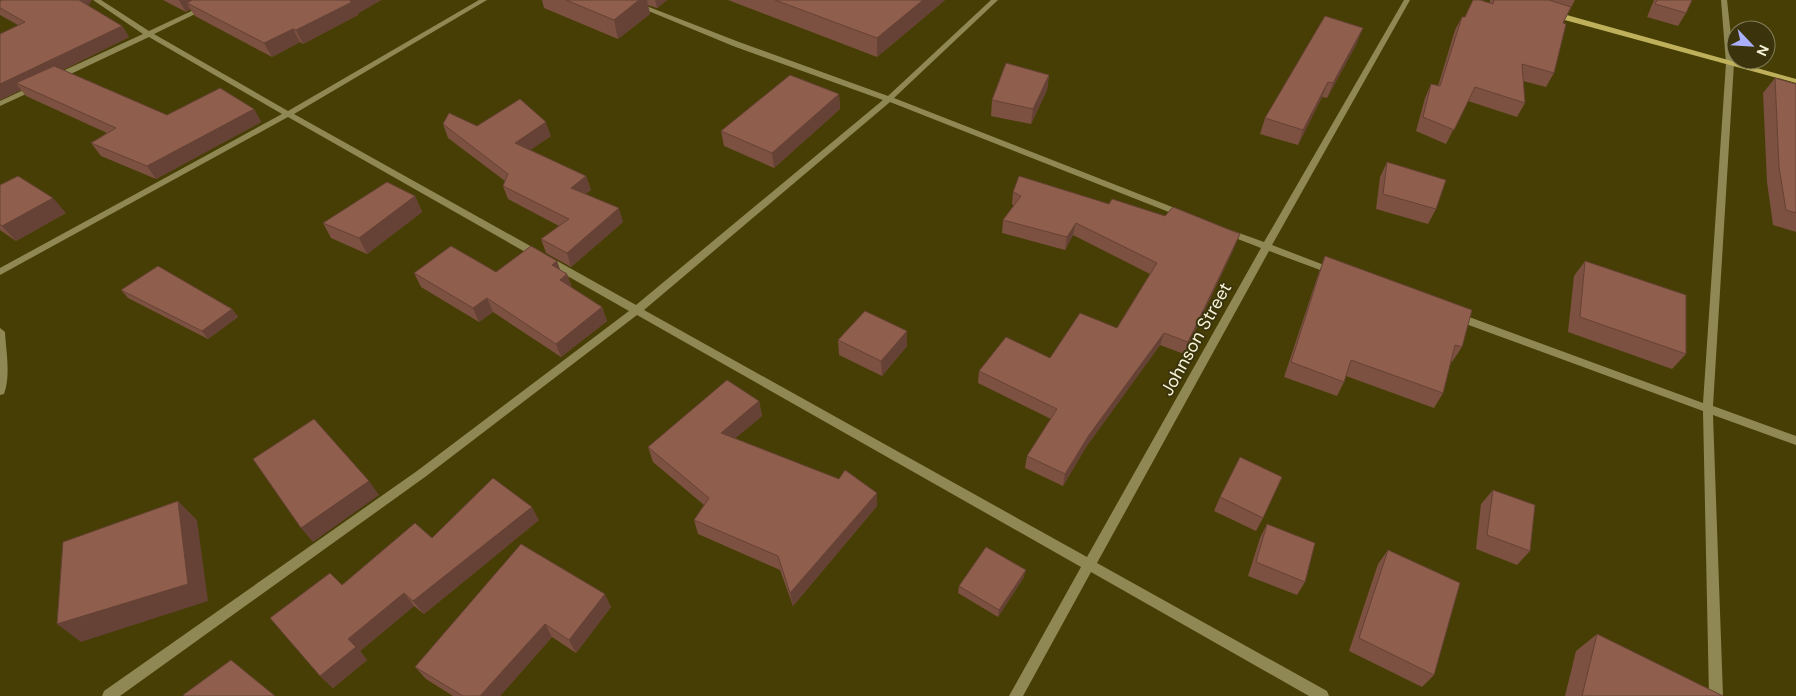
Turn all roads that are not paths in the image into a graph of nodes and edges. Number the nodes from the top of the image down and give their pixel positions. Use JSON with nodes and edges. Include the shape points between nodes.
{"nodes":[{"id":1,"x":96,"y":0,"type":"edge"},
{"id":2,"x":221,"y":0,"type":"edge"},
{"id":3,"x":484,"y":0,"type":"edge"},
{"id":4,"x":625,"y":0,"type":"edge"},
{"id":5,"x":995,"y":0,"type":"edge"},
{"id":6,"x":1407,"y":0,"type":"edge"},
{"id":7,"x":1724,"y":0,"type":"edge"},
{"id":8,"x":1549,"y":13,"type":"edge"},
{"id":9,"x":1726,"y":21,"type":"edge"},
{"id":10,"x":148,"y":34,"type":"junction"},
{"id":11,"x":1726,"y":62,"type":"edge"},
{"id":12,"x":1730,"y":70,"type":"edge"},
{"id":13,"x":1757,"y":70,"type":"edge"},
{"id":14,"x":52,"y":80,"type":"edge"},
{"id":15,"x":1796,"y":80,"type":"edge"},
{"id":16,"x":44,"y":84,"type":"edge"},
{"id":17,"x":889,"y":99,"type":"junction"},
{"id":18,"x":0,"y":104,"type":"edge"},
{"id":19,"x":288,"y":114,"type":"junction"},
{"id":20,"x":1192,"y":218,"type":"edge"},
{"id":21,"x":1220,"y":229,"type":"edge"},
{"id":22,"x":1266,"y":247,"type":"junction"},
{"id":23,"x":0,"y":272,"type":"edge"},
{"id":24,"x":1339,"y":274,"type":"edge"},
{"id":25,"x":637,"y":310,"type":"junction"},
{"id":26,"x":1450,"y":314,"type":"edge"},
{"id":27,"x":0,"y":332,"type":"edge"},
{"id":28,"x":0,"y":391,"type":"edge"},
{"id":29,"x":1708,"y":408,"type":"junction"},
{"id":30,"x":1796,"y":441,"type":"edge"},
{"id":31,"x":1088,"y":564,"type":"junction"},
{"id":32,"x":109,"y":696,"type":"edge"},
{"id":33,"x":1016,"y":696,"type":"edge"},
{"id":34,"x":1322,"y":696,"type":"edge"},
{"id":35,"x":1716,"y":696,"type":"edge"}],
"edges":[{"from":1,"to":10,"type":"street"},
{"from":2,"to":10,"type":"street"},
{"from":3,"to":19,"type":"street"},
{"from":4,"to":17,"type":"street"},
{"from":5,"to":17,"type":"street"},
{"from":6,"to":22,"type":"street","name":"Johnson Street"},
{"from":7,"to":9,"type":"street"},
{"from":8,"to":11,"type":"street"},
{"from":10,"to":14,"type":"street"},
{"from":10,"to":19,"type":"street"},
{"from":12,"to":29,"type":"street"},
{"from":13,"to":15,"type":"street"},
{"from":16,"to":18,"type":"street"},
{"from":17,"to":20,"type":"street"},
{"from":17,"to":25,"type":"street"},
{"from":19,"to":23,"type":"street"},
{"from":19,"to":25,"type":"street"},
{"from":21,"to":22,"type":"street"},
{"from":22,"to":24,"type":"street"},
{"from":22,"to":31,"type":"street","name":"Johnson Street"},
{"from":25,"to":31,"type":"street"},
{"from":25,"to":32,"type":"street","via":[[421,474]]},
{"from":26,"to":29,"type":"street"},
{"from":27,"to":28,"type":"street"},
{"from":29,"to":30,"type":"street"},
{"from":29,"to":35,"type":"street"},
{"from":31,"to":33,"type":"street","name":"Johnson Street"},
{"from":31,"to":34,"type":"street"}]}
